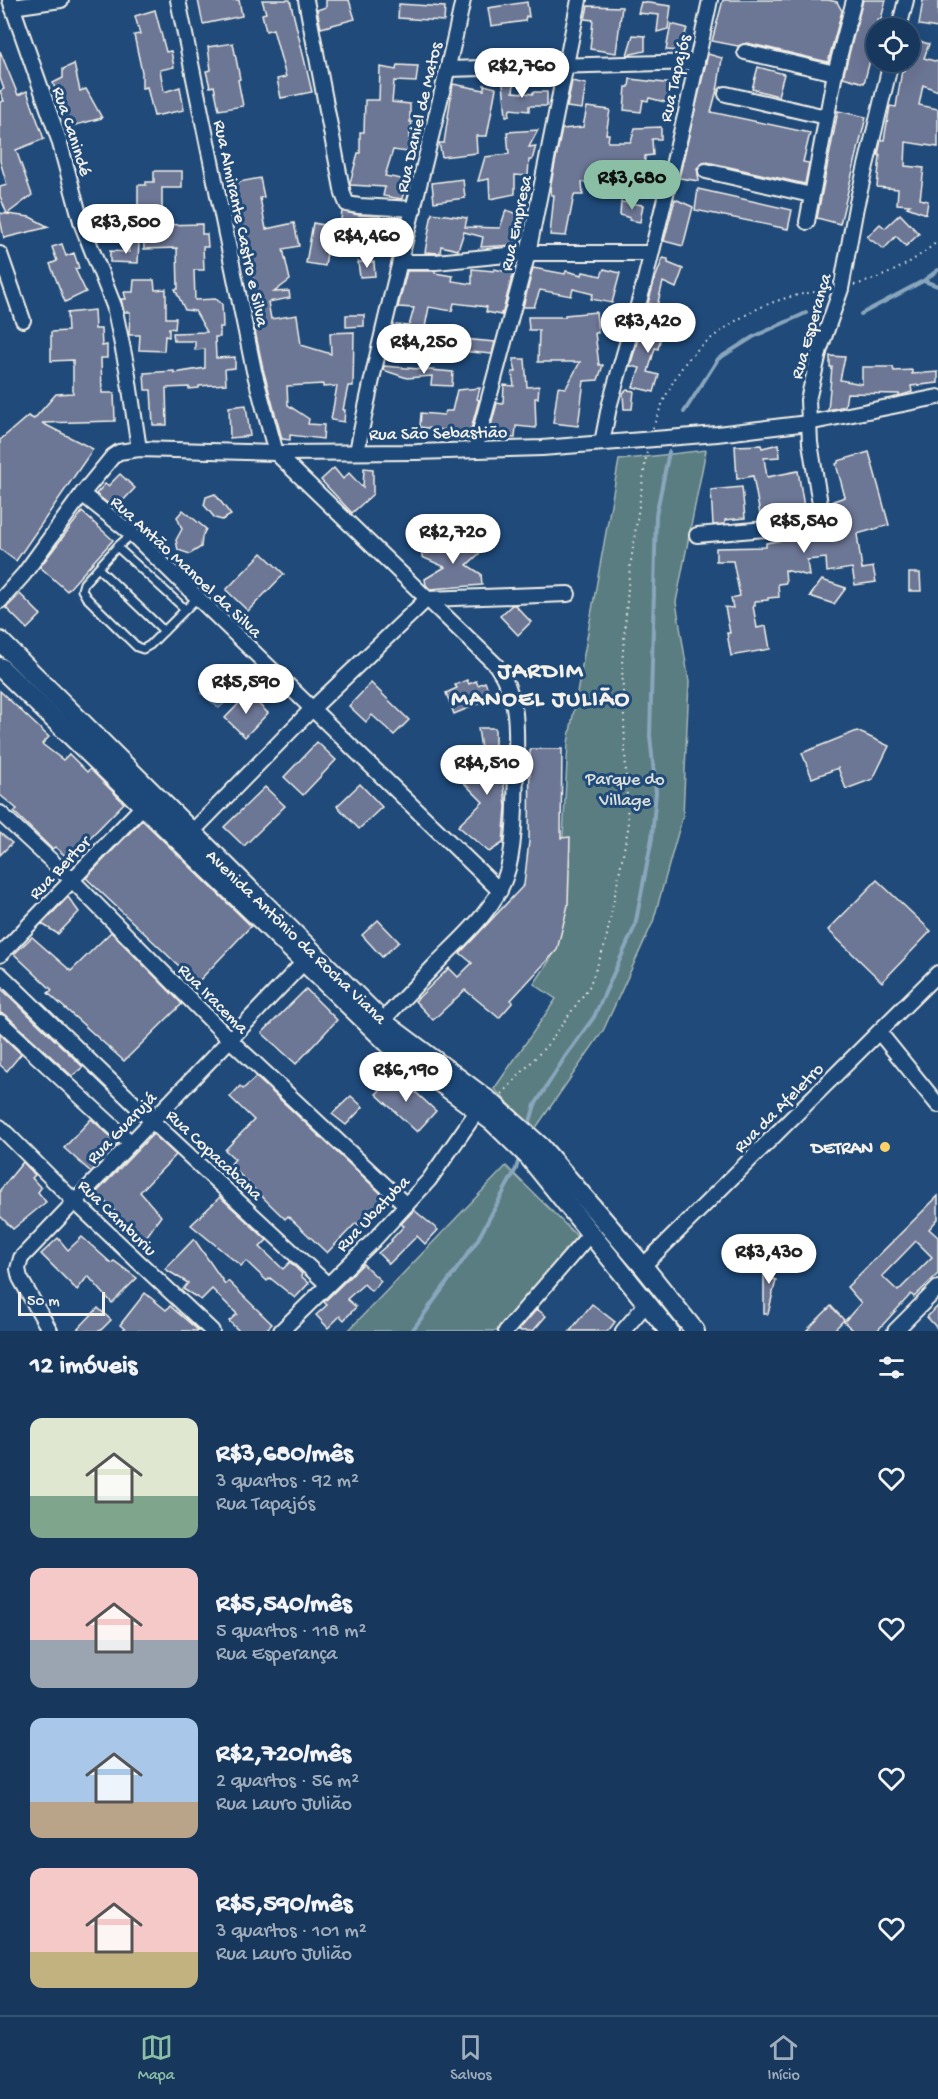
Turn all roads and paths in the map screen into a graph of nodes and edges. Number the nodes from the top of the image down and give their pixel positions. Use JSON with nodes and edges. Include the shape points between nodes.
{"nodes":[{"id":1,"x":61,"y":0,"type":"edge"},
{"id":2,"x":178,"y":0,"type":"edge"},
{"id":3,"x":306,"y":0,"type":"edge"},
{"id":4,"x":463,"y":0,"type":"edge"},
{"id":5,"x":579,"y":0,"type":"edge"},
{"id":6,"x":710,"y":0,"type":"edge"},
{"id":7,"x":906,"y":0,"type":"edge"},
{"id":8,"x":851,"y":1,"type":"edge"},
{"id":9,"x":11,"y":4,"type":"edge"},
{"id":10,"x":902,"y":18,"type":"edge"},
{"id":11,"x":745,"y":52,"type":"dead end"},
{"id":12,"x":697,"y":62,"type":"junction"},
{"id":13,"x":565,"y":66,"type":"junction"},
{"id":14,"x":448,"y":69,"type":"junction"},
{"id":15,"x":889,"y":72,"type":"edge"},
{"id":16,"x":835,"y":73,"type":"junction"},
{"id":17,"x":726,"y":94,"type":"dead end"},
{"id":18,"x":826,"y":117,"type":"junction"},
{"id":19,"x":706,"y":171,"type":"dead end"},
{"id":20,"x":811,"y":195,"type":"junction"},
{"id":21,"x":414,"y":209,"type":"junction"},
{"id":22,"x":807,"y":222,"type":"dead end"},
{"id":23,"x":938,"y":242,"type":"edge"},
{"id":24,"x":528,"y":253,"type":"junction"},
{"id":25,"x":0,"y":254,"type":"edge"},
{"id":26,"x":650,"y":254,"type":"junction"},
{"id":27,"x":399,"y":262,"type":"junction"},
{"id":28,"x":842,"y":289,"type":"junction"},
{"id":29,"x":23,"y":320,"type":"dead end"},
{"id":30,"x":938,"y":397,"type":"edge"},
{"id":31,"x":808,"y":423,"type":"junction"},
{"id":32,"x":649,"y":438,"type":"junction"},
{"id":33,"x":602,"y":443,"type":"junction"},
{"id":34,"x":139,"y":449,"type":"junction"},
{"id":35,"x":475,"y":450,"type":"junction"},
{"id":36,"x":357,"y":452,"type":"junction"},
{"id":37,"x":276,"y":453,"type":"junction"},
{"id":38,"x":82,"y":494,"type":"junction"},
{"id":39,"x":132,"y":534,"type":"junction"},
{"id":40,"x":698,"y":535,"type":"dead end"},
{"id":41,"x":117,"y":547,"type":"junction"},
{"id":42,"x":98,"y":568,"type":"junction"},
{"id":43,"x":568,"y":594,"type":"dead end"},
{"id":44,"x":3,"y":598,"type":"edge"},
{"id":45,"x":197,"y":598,"type":"junction"},
{"id":46,"x":427,"y":599,"type":"junction"},
{"id":47,"x":185,"y":609,"type":"junction"},
{"id":48,"x":0,"y":613,"type":"edge"},
{"id":49,"x":164,"y":631,"type":"junction"},
{"id":50,"x":0,"y":641,"type":"edge"},
{"id":51,"x":0,"y":667,"type":"edge"},
{"id":52,"x":311,"y":710,"type":"junction"},
{"id":53,"x":144,"y":805,"type":"junction"},
{"id":54,"x":0,"y":813,"type":"edge"},
{"id":55,"x":192,"y":832,"type":"junction"},
{"id":56,"x":71,"y":879,"type":"junction"},
{"id":57,"x":500,"y":891,"type":"junction"},
{"id":58,"x":0,"y":955,"type":"edge"},
{"id":59,"x":304,"y":962,"type":"junction"},
{"id":60,"x":938,"y":973,"type":"edge"},
{"id":61,"x":0,"y":974,"type":"edge"},
{"id":62,"x":382,"y":1021,"type":"junction"},
{"id":63,"x":0,"y":1023,"type":"edge"},
{"id":64,"x":879,"y":1032,"type":"junction"},
{"id":65,"x":230,"y":1040,"type":"junction"},
{"id":66,"x":938,"y":1105,"type":"edge"},
{"id":67,"x":492,"y":1112,"type":"junction"},
{"id":68,"x":152,"y":1120,"type":"junction"},
{"id":69,"x":0,"y":1127,"type":"edge"},
{"id":70,"x":131,"y":1143,"type":"junction"},
{"id":71,"x":535,"y":1152,"type":"junction"},
{"id":72,"x":75,"y":1202,"type":"junction"},
{"id":73,"x":406,"y":1204,"type":"junction"},
{"id":74,"x":590,"y":1234,"type":"junction"},
{"id":75,"x":643,"y":1266,"type":"junction"},
{"id":76,"x":327,"y":1284,"type":"junction"},
{"id":77,"x":938,"y":1288,"type":"edge"},
{"id":78,"x":647,"y":1303,"type":"junction"},
{"id":79,"x":50,"y":1331,"type":"edge"},
{"id":80,"x":212,"y":1331,"type":"edge"},
{"id":81,"x":281,"y":1331,"type":"edge"},
{"id":82,"x":506,"y":1331,"type":"edge"},
{"id":83,"x":623,"y":1331,"type":"edge"},
{"id":84,"x":669,"y":1331,"type":"edge"},
{"id":85,"x":695,"y":1331,"type":"edge"},
{"id":86,"x":895,"y":1331,"type":"edge"}],
"edges":[{"from":1,"to":9,"type":"street","via":[[29,6]]},
{"from":2,"to":37,"type":"street","name":"Rua Almirante Castro e Silva","via":[[254,371]]},
{"from":3,"to":21,"type":"street","via":[[347,204]]},
{"from":4,"to":14,"type":"street","name":"Rua Daniel de Matos"},
{"from":5,"to":13,"type":"street","name":"Rua Empresa"},
{"from":6,"to":12,"type":"street","name":"Rua Tapajós"},
{"from":7,"to":10,"type":"street"},
{"from":8,"to":16,"type":"street"},
{"from":9,"to":34,"type":"street","name":"Rua Canindé","via":[[59,140],[82,225],[114,306]]},
{"from":11,"to":16,"type":"street"},
{"from":12,"to":13,"type":"street"},
{"from":12,"to":26,"type":"street","name":"Rua Tapajós"},
{"from":13,"to":14,"type":"street"},
{"from":13,"to":24,"type":"street","name":"Rua Empresa"},
{"from":14,"to":21,"type":"street","name":"Rua Daniel de Matos"},
{"from":15,"to":28,"type":"street","name":"Rua Esperança","via":[[856,207]]},
{"from":16,"to":18,"type":"street"},
{"from":17,"to":18,"type":"street"},
{"from":18,"to":20,"type":"street"},
{"from":19,"to":20,"type":"street"},
{"from":20,"to":22,"type":"street"},
{"from":21,"to":27,"type":"street","name":"Rua Daniel de Matos"},
{"from":23,"to":28,"type":"path","via":[[900,269]]},
{"from":24,"to":26,"type":"street"},
{"from":24,"to":27,"type":"street"},
{"from":24,"to":35,"type":"street","name":"Rua Empresa"},
{"from":25,"to":29,"type":"street"},
{"from":26,"to":33,"type":"street","name":"Rua Tapajós"},
{"from":27,"to":36,"type":"street","name":"Rua Daniel de Matos"},
{"from":28,"to":31,"type":"street","name":"Rua Esperança","via":[[819,349],[808,400]]},
{"from":28,"to":32,"type":"path","via":[[805,293],[765,304],[713,336],[687,360],[673,382]]},
{"from":30,"to":31,"type":"street","name":"Rua São Sebastião"},
{"from":31,"to":32,"type":"street","name":"Rua São Sebastião"},
{"from":31,"to":40,"type":"street","name":"Rua Esperança","via":[[820,504],[814,520],[789,528]]},
{"from":32,"to":33,"type":"street","name":"Rua São Sebastião"},
{"from":32,"to":67,"type":"path","via":[[629,575],[622,664],[628,829],[605,945],[589,987]]},
{"from":33,"to":35,"type":"street","name":"Rua São Sebastião"},
{"from":34,"to":37,"type":"street","name":"Rua São Sebastião"},
{"from":34,"to":38,"type":"street","name":"Rua São Sebastião","via":[[113,456]]},
{"from":35,"to":36,"type":"street","name":"Rua São Sebastião"},
{"from":36,"to":37,"type":"street","name":"Rua São Sebastião"},
{"from":37,"to":46,"type":"street"},
{"from":38,"to":39,"type":"street","name":"Rua Antão Manoel da Silva"},
{"from":38,"to":44,"type":"street","name":"Rua São Sebastião"},
{"from":39,"to":41,"type":"lane"},
{"from":39,"to":45,"type":"street","name":"Rua Antão Manoel da Silva"},
{"from":41,"to":42,"type":"lane"},
{"from":41,"to":47,"type":"lane"},
{"from":42,"to":49,"type":"lane"},
{"from":42,"to":49,"type":"lane","via":[[84,583],[83,593],[137,647],[146,648]]},
{"from":43,"to":46,"type":"street"},
{"from":44,"to":48,"type":"street","name":"Rua São Sebastião"},
{"from":45,"to":47,"type":"lane"},
{"from":45,"to":52,"type":"street","name":"Rua Antão Manoel da Silva"},
{"from":46,"to":52,"type":"street"},
{"from":46,"to":57,"type":"street","via":[[496,665],[514,703],[512,837],[509,866]]},
{"from":47,"to":49,"type":"lane"},
{"from":50,"to":55,"type":"main road","name":"Avenida Antônio da Rocha Viana"},
{"from":51,"to":53,"type":"main road","name":"Avenida Antônio da Rocha Viana"},
{"from":52,"to":55,"type":"street"},
{"from":52,"to":57,"type":"street","name":"Rua Antão Manoel da Silva"},
{"from":53,"to":56,"type":"street","name":"Rua Bertor"},
{"from":53,"to":59,"type":"main road","name":"Avenida Antônio da Rocha Viana"},
{"from":54,"to":56,"type":"street","name":"Rua Iracema"},
{"from":55,"to":62,"type":"main road","name":"Avenida Antônio da Rocha Viana"},
{"from":56,"to":58,"type":"street","name":"Rua Bertor"},
{"from":56,"to":65,"type":"street","name":"Rua Iracema"},
{"from":57,"to":62,"type":"street","via":[[465,935]]},
{"from":59,"to":65,"type":"street","name":"Rua Guarujá"},
{"from":59,"to":67,"type":"main road","name":"Avenida Antônio da Rocha Viana","via":[[392,1047]]},
{"from":60,"to":64,"type":"street","name":"Rua da Afeletro"},
{"from":61,"to":68,"type":"street","name":"Rua Copacabana"},
{"from":62,"to":67,"type":"main road","name":"Avenida Antônio da Rocha Viana"},
{"from":63,"to":70,"type":"street"},
{"from":64,"to":66,"type":"street"},
{"from":64,"to":75,"type":"street","name":"Rua da Afeletro"},
{"from":65,"to":68,"type":"street","name":"Rua Guarujá"},
{"from":65,"to":73,"type":"street","name":"Rua Iracema"},
{"from":67,"to":71,"type":"main road","name":"Avenida Antônio da Rocha Viana"},
{"from":67,"to":73,"type":"street","name":"Rua Ubatuba"},
{"from":68,"to":70,"type":"street","name":"Rua Guarujá"},
{"from":68,"to":76,"type":"street","name":"Rua Copacabana"},
{"from":69,"to":72,"type":"street","name":"Rua Camburiu"},
{"from":70,"to":72,"type":"street","name":"Rua Guarujá"},
{"from":71,"to":74,"type":"main road","name":"Avenida Antônio da Rocha Viana"},
{"from":71,"to":75,"type":"main road","name":"Avenida Antônio da Rocha Viana"},
{"from":72,"to":79,"type":"street","name":"Rua Guarujá","via":[[29,1248],[18,1269],[24,1288]]},
{"from":72,"to":80,"type":"street","name":"Rua Camburiu"},
{"from":73,"to":76,"type":"street","name":"Rua Ubatuba"},
{"from":74,"to":78,"type":"main road","name":"Avenida Antônio da Rocha Viana"},
{"from":74,"to":82,"type":"street"},
{"from":75,"to":85,"type":"main road","name":"Avenida Antônio da Rocha Viana"},
{"from":76,"to":81,"type":"street","name":"Rua Ubatuba"},
{"from":77,"to":86,"type":"street"},
{"from":78,"to":83,"type":"street"},
{"from":78,"to":84,"type":"main road","name":"Avenida Antônio da Rocha Viana"}]}
